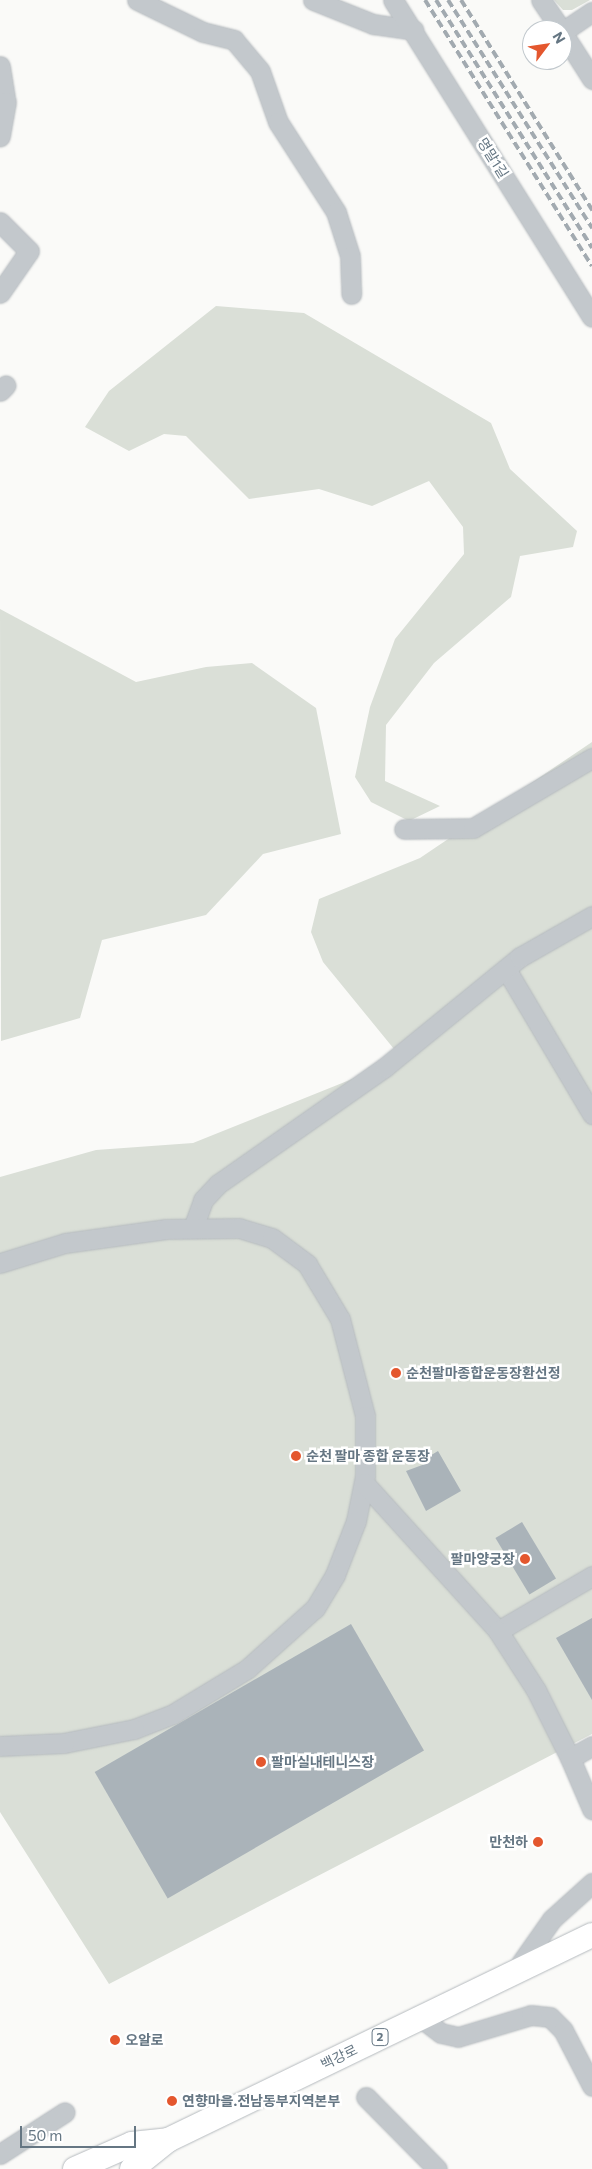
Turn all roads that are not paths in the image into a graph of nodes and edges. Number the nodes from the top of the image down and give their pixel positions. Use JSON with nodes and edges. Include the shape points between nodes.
{"nodes":[{"id":1,"x":137,"y":0,"type":"edge"},
{"id":2,"x":313,"y":0,"type":"edge"},
{"id":3,"x":393,"y":0,"type":"edge"},
{"id":4,"x":541,"y":0,"type":"edge"},
{"id":5,"x":592,"y":12,"type":"edge"},
{"id":6,"x":555,"y":20,"type":"edge"},
{"id":7,"x":572,"y":25,"type":"edge"},
{"id":8,"x":414,"y":30,"type":"junction"},
{"id":9,"x":572,"y":47,"type":"edge"},
{"id":10,"x":0,"y":66,"type":"edge"},
{"id":11,"x":592,"y":79,"type":"edge"},
{"id":12,"x":0,"y":136,"type":"edge"},
{"id":13,"x":0,"y":222,"type":"edge"},
{"id":14,"x":0,"y":293,"type":"edge"},
{"id":15,"x":351,"y":294,"type":"dead end"},
{"id":16,"x":592,"y":316,"type":"edge"},
{"id":17,"x":592,"y":758,"type":"edge"},
{"id":18,"x":404,"y":829,"type":"dead end"},
{"id":19,"x":592,"y":916,"type":"edge"},
{"id":20,"x":506,"y":969,"type":"junction"},
{"id":21,"x":592,"y":1114,"type":"edge"},
{"id":22,"x":192,"y":1228,"type":"junction"},
{"id":23,"x":0,"y":1263,"type":"edge"},
{"id":24,"x":364,"y":1483,"type":"junction"},
{"id":25,"x":592,"y":1576,"type":"edge"},
{"id":26,"x":498,"y":1631,"type":"junction"},
{"id":27,"x":0,"y":1746,"type":"edge"},
{"id":28,"x":592,"y":1746,"type":"edge"},
{"id":29,"x":570,"y":1758,"type":"junction"},
{"id":30,"x":592,"y":1809,"type":"edge"},
{"id":31,"x":592,"y":1884,"type":"edge"},
{"id":32,"x":592,"y":1935,"type":"edge"},
{"id":33,"x":514,"y":1973,"type":"junction"},
{"id":34,"x":421,"y":2018,"type":"junction"},
{"id":35,"x":592,"y":2086,"type":"edge"},
{"id":36,"x":366,"y":2097,"type":"dead end"},
{"id":37,"x":65,"y":2112,"type":"dead end"},
{"id":38,"x":168,"y":2140,"type":"junction"},
{"id":39,"x":0,"y":2154,"type":"edge"},
{"id":40,"x":75,"y":2169,"type":"edge"},
{"id":41,"x":132,"y":2169,"type":"edge"},
{"id":42,"x":437,"y":2169,"type":"edge"}],
"edges":[{"from":1,"to":15,"type":"street","via":[[203,32],[234,40],[260,70],[278,122],[336,212],[350,256]]},
{"from":2,"to":8,"type":"street","via":[[373,24]]},
{"from":3,"to":8,"type":"street","name":"명말1길"},
{"from":4,"to":6,"type":"street"},
{"from":5,"to":7,"type":"street"},
{"from":8,"to":16,"type":"street","name":"명말1길"},
{"from":9,"to":11,"type":"street"},
{"from":10,"to":12,"type":"street","via":[[6,102]]},
{"from":13,"to":14,"type":"street","via":[[28,251]]},
{"from":17,"to":18,"type":"street","via":[[473,828]]},
{"from":19,"to":20,"type":"street"},
{"from":20,"to":21,"type":"street"},
{"from":20,"to":22,"type":"street","via":[[385,1067],[218,1184],[203,1200]]},
{"from":22,"to":23,"type":"street","via":[[65,1243]]},
{"from":22,"to":24,"type":"street","via":[[255,1231],[307,1264],[330,1300],[350,1346],[365,1416]]},
{"from":24,"to":26,"type":"street"},
{"from":24,"to":27,"type":"street","via":[[356,1521],[335,1575],[315,1608],[247,1669],[214,1692],[134,1729],[64,1743]]},
{"from":25,"to":26,"type":"street"},
{"from":26,"to":29,"type":"street","via":[[536,1690]]},
{"from":28,"to":29,"type":"street"},
{"from":29,"to":30,"type":"street"},
{"from":31,"to":33,"type":"street","via":[[552,1919]]},
{"from":32,"to":33,"type":"main road","name":"백강로","number":"2"},
{"from":33,"to":34,"type":"main road","name":"백강로","number":"2"},
{"from":34,"to":35,"type":"street","via":[[441,2033],[458,2037],[532,2015],[550,2017],[563,2030]]},
{"from":34,"to":38,"type":"main road","name":"백강로","number":"2"},
{"from":36,"to":42,"type":"street"},
{"from":37,"to":39,"type":"street"},
{"from":38,"to":40,"type":"main road","name":"백강로","via":[[132,2144]]},
{"from":38,"to":41,"type":"main road","name":"백강로","number":"2"}]}
